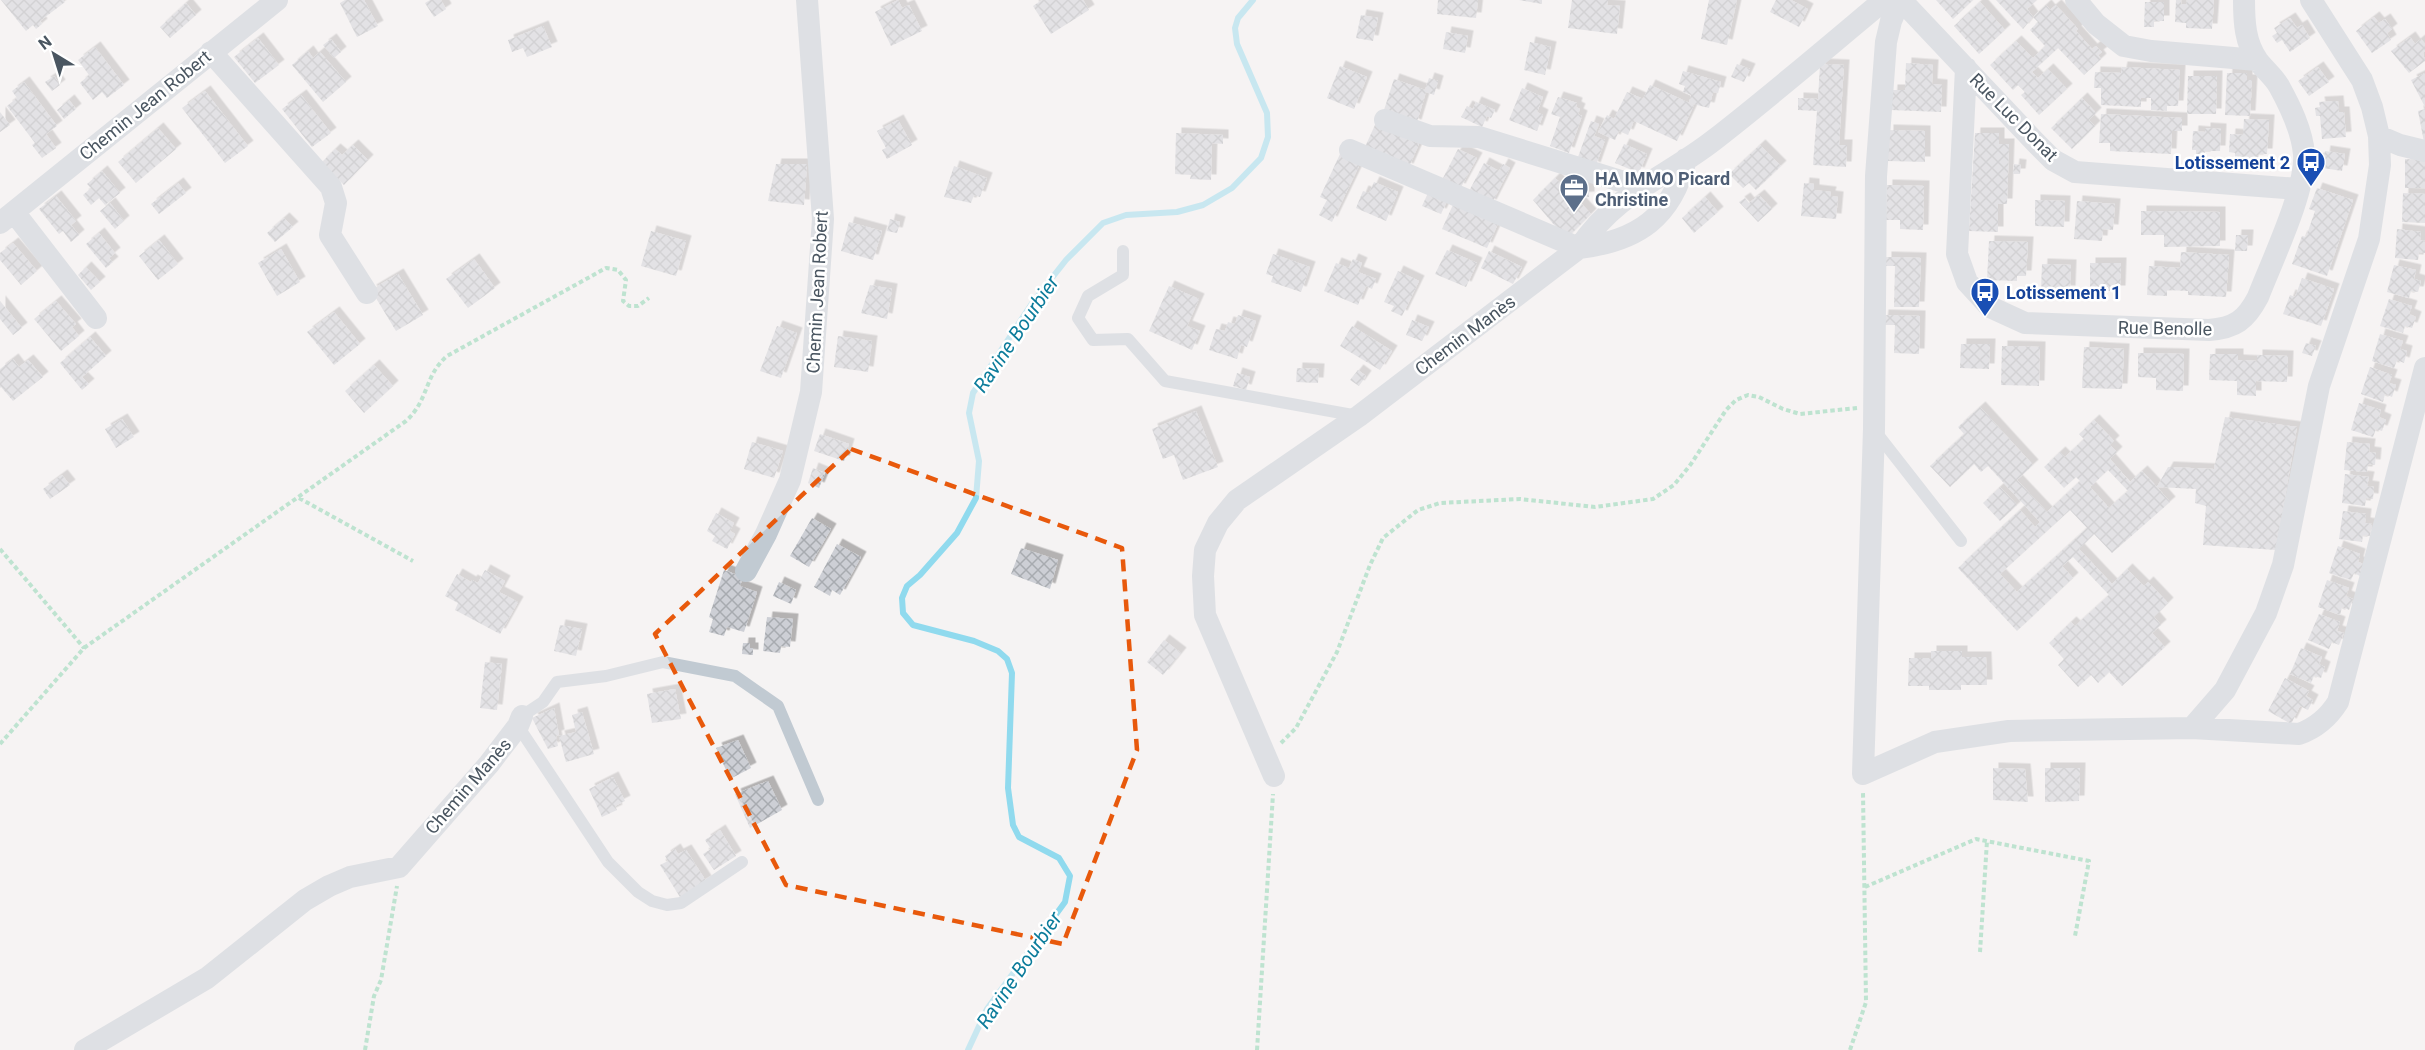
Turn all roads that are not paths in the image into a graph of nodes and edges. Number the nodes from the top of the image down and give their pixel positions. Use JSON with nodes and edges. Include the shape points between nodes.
{"nodes":[{"id":1,"x":277,"y":0,"type":"edge"},
{"id":2,"x":807,"y":0,"type":"edge"},
{"id":3,"x":1884,"y":0,"type":"edge"},
{"id":4,"x":1900,"y":0,"type":"edge"},
{"id":5,"x":2076,"y":0,"type":"edge"},
{"id":6,"x":2244,"y":0,"type":"edge"},
{"id":7,"x":2311,"y":0,"type":"edge"},
{"id":8,"x":211,"y":52,"type":"junction"},
{"id":9,"x":2257,"y":60,"type":"junction"},
{"id":10,"x":1966,"y":68,"type":"junction"},
{"id":11,"x":1385,"y":120,"type":"dead end"},
{"id":12,"x":2379,"y":136,"type":"junction"},
{"id":13,"x":1350,"y":150,"type":"dead end"},
{"id":14,"x":2425,"y":151,"type":"edge"},
{"id":15,"x":1686,"y":159,"type":"junction"},
{"id":16,"x":1640,"y":187,"type":"junction"},
{"id":17,"x":2299,"y":189,"type":"junction"},
{"id":18,"x":7,"y":217,"type":"edge"},
{"id":19,"x":1579,"y":248,"type":"junction"},
{"id":20,"x":1123,"y":251,"type":"dead end"},
{"id":21,"x":366,"y":293,"type":"dead end"},
{"id":22,"x":96,"y":318,"type":"dead end"},
{"id":23,"x":2425,"y":368,"type":"edge"},
{"id":24,"x":1359,"y":416,"type":"junction"},
{"id":25,"x":1874,"y":418,"type":"junction"},
{"id":26,"x":1961,"y":541,"type":"dead end"},
{"id":27,"x":746,"y":571,"type":"dead end"},
{"id":28,"x":520,"y":721,"type":"junction"},
{"id":29,"x":2192,"y":728,"type":"junction"},
{"id":30,"x":1274,"y":776,"type":"road end"},
{"id":31,"x":818,"y":800,"type":"dead end"},
{"id":32,"x":742,"y":862,"type":"dead end"},
{"id":33,"x":85,"y":1050,"type":"edge"}],
"edges":[{"from":1,"to":8,"type":"street","name":"Chemin Jean Robert"},
{"from":2,"to":27,"type":"street","name":"Chemin Jean Robert","via":[[823,219],[811,392],[790,480]]},
{"from":3,"to":15,"type":"street","name":"Chemin Manès"},
{"from":4,"to":10,"type":"street","name":"Rue Luc Donat"},
{"from":4,"to":25,"type":"street","via":[[1886,42],[1876,176]]},
{"from":5,"to":9,"type":"street","via":[[2096,24],[2124,46]]},
{"from":6,"to":9,"type":"street","name":"Rue Benolle","via":[[2248,44]]},
{"from":7,"to":12,"type":"street","via":[[2362,80]]},
{"from":8,"to":18,"type":"street","name":"Chemin Jean Robert"},
{"from":8,"to":21,"type":"street","via":[[331,187],[336,203],[330,236]]},
{"from":9,"to":17,"type":"street","name":"Rue Benolle","via":[[2276,82],[2298,128],[2304,155]]},
{"from":10,"to":17,"type":"street","name":"Rue Luc Donat","via":[[2053,159],[2075,172]]},
{"from":10,"to":17,"type":"street","name":"Rue Benolle","via":[[1957,254],[1967,282],[1990,307],[2025,323],[2226,329],[2250,312],[2258,297]]},
{"from":11,"to":16,"type":"street","via":[[1430,136],[1479,137]]},
{"from":12,"to":14,"type":"street"},
{"from":12,"to":29,"type":"street","via":[[2380,165],[2369,239],[2319,386],[2283,565],[2266,613],[2225,690]]},
{"from":13,"to":19,"type":"street"},
{"from":15,"to":16,"type":"street","name":"Chemin Manès"},
{"from":15,"to":19,"type":"street","via":[[1672,199],[1649,223],[1612,242]]},
{"from":16,"to":19,"type":"street","name":"Chemin Manès","via":[[1600,221]]},
{"from":18,"to":22,"type":"street","name":"Chemin Jean Robert"},
{"from":19,"to":24,"type":"street","name":"Chemin Manès"},
{"from":20,"to":24,"type":"lane","via":[[1123,275],[1088,296],[1078,318],[1093,340],[1128,339],[1165,381]]},
{"from":23,"to":29,"type":"street","via":[[2341,690],[2331,713],[2311,730],[2299,734]]},
{"from":24,"to":30,"type":"street","name":"Chemin Manès","via":[[1238,500],[1218,523],[1205,550],[1205,615]]},
{"from":25,"to":26,"type":"lane"},
{"from":25,"to":29,"type":"street","via":[[1863,774],[1935,742],[2009,731]]},
{"from":28,"to":31,"type":"lane","name":"Chemin Manès","via":[[543,702],[556,682],[606,676],[663,662],[735,676],[778,706]]},
{"from":28,"to":32,"type":"lane","via":[[608,862],[652,901],[681,903]]},
{"from":28,"to":33,"type":"street","name":"Chemin Manès","via":[[399,867],[350,877],[329,886],[305,900],[207,978]]}]}
